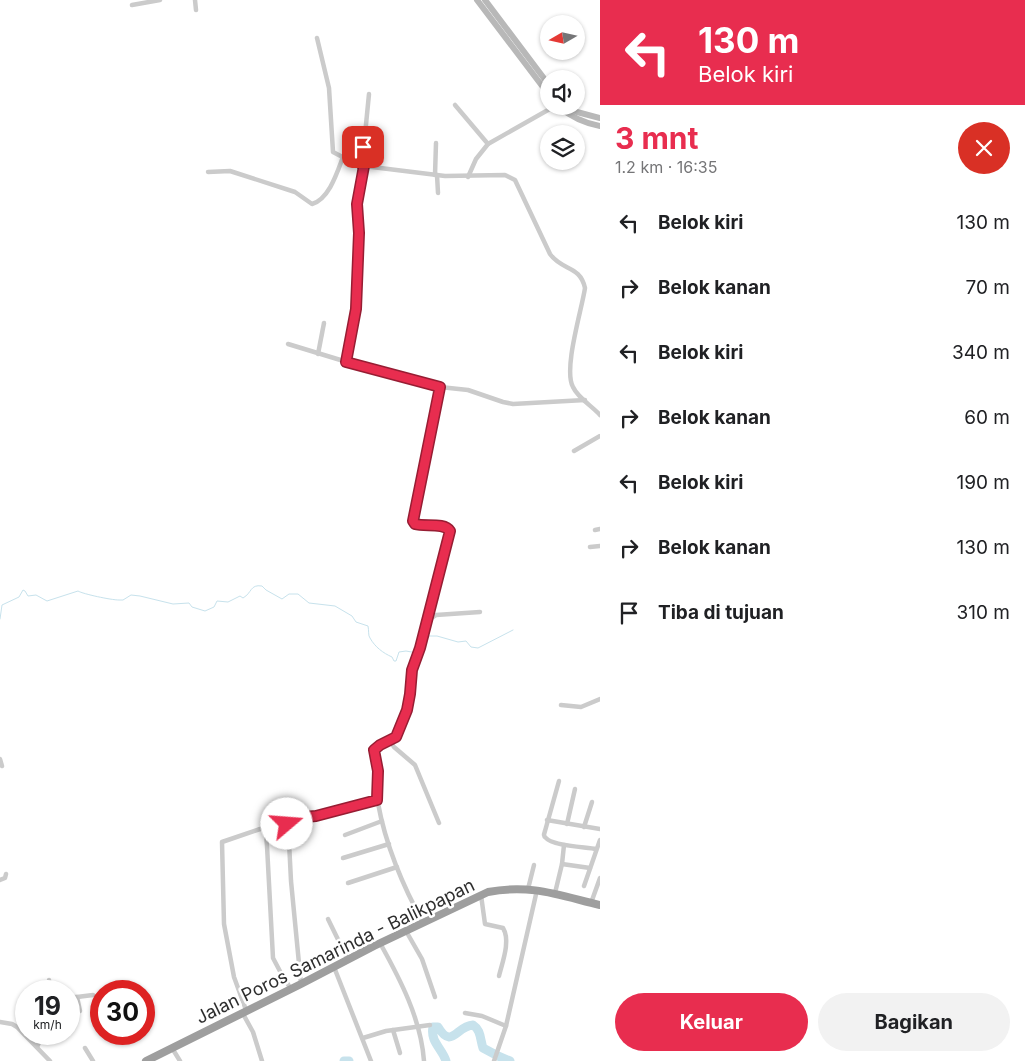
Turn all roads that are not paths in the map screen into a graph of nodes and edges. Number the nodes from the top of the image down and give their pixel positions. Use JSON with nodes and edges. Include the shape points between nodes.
{"nodes":[{"id":1,"x":160,"y":0,"type":"edge"},
{"id":2,"x":195,"y":0,"type":"edge"},
{"id":3,"x":476,"y":0,"type":"edge"},
{"id":4,"x":485,"y":0,"type":"edge"},
{"id":5,"x":132,"y":5,"type":"dead end"},
{"id":6,"x":196,"y":10,"type":"dead end"},
{"id":7,"x":316,"y":38,"type":"dead end"},
{"id":8,"x":510,"y":38,"type":"junction"},
{"id":9,"x":540,"y":74,"type":"edge"},
{"id":10,"x":540,"y":82,"type":"edge"},
{"id":11,"x":369,"y":94,"type":"dead end"},
{"id":12,"x":455,"y":104,"type":"dead end"},
{"id":13,"x":585,"y":114,"type":"edge"},
{"id":14,"x":540,"y":115,"type":"edge"},
{"id":15,"x":570,"y":115,"type":"edge"},
{"id":16,"x":600,"y":118,"type":"edge"},
{"id":17,"x":600,"y":126,"type":"edge"},
{"id":18,"x":436,"y":143,"type":"dead end"},
{"id":19,"x":488,"y":144,"type":"junction"},
{"id":20,"x":343,"y":158,"type":"junction"},
{"id":21,"x":363,"y":166,"type":"junction"},
{"id":22,"x":208,"y":172,"type":"dead end"},
{"id":23,"x":436,"y":175,"type":"junction"},
{"id":24,"x":468,"y":176,"type":"junction"},
{"id":25,"x":438,"y":193,"type":"dead end"},
{"id":26,"x":324,"y":323,"type":"dead end"},
{"id":27,"x":288,"y":344,"type":"dead end"},
{"id":28,"x":318,"y":354,"type":"junction"},
{"id":29,"x":346,"y":362,"type":"junction"},
{"id":30,"x":440,"y":387,"type":"junction"},
{"id":31,"x":585,"y":400,"type":"junction"},
{"id":32,"x":600,"y":415,"type":"edge"},
{"id":33,"x":600,"y":436,"type":"edge"},
{"id":34,"x":574,"y":451,"type":"dead end"},
{"id":35,"x":600,"y":546,"type":"edge"},
{"id":36,"x":590,"y":547,"type":"dead end"},
{"id":37,"x":480,"y":612,"type":"dead end"},
{"id":38,"x":426,"y":621,"type":"junction"},
{"id":39,"x":600,"y":699,"type":"edge"},
{"id":40,"x":561,"y":705,"type":"dead end"},
{"id":41,"x":389,"y":740,"type":"junction"},
{"id":42,"x":0,"y":759,"type":"edge"},
{"id":43,"x":2,"y":766,"type":"dead end"},
{"id":44,"x":559,"y":781,"type":"dead end"},
{"id":45,"x":575,"y":790,"type":"dead end"},
{"id":46,"x":377,"y":800,"type":"junction"},
{"id":47,"x":592,"y":802,"type":"dead end"},
{"id":48,"x":548,"y":820,"type":"junction"},
{"id":49,"x":382,"y":822,"type":"junction"},
{"id":50,"x":439,"y":823,"type":"dead end"},
{"id":51,"x":567,"y":824,"type":"junction"},
{"id":52,"x":584,"y":827,"type":"junction"},
{"id":53,"x":600,"y":829,"type":"edge"},
{"id":54,"x":345,"y":835,"type":"dead end"},
{"id":55,"x":600,"y":840,"type":"edge"},
{"id":56,"x":389,"y":844,"type":"junction"},
{"id":57,"x":564,"y":845,"type":"junction"},
{"id":58,"x":596,"y":849,"type":"junction"},
{"id":59,"x":343,"y":858,"type":"dead end"},
{"id":60,"x":562,"y":864,"type":"junction"},
{"id":61,"x":534,"y":865,"type":"dead end"},
{"id":62,"x":397,"y":867,"type":"junction"},
{"id":63,"x":590,"y":868,"type":"junction"},
{"id":64,"x":6,"y":874,"type":"dead end"},
{"id":65,"x":600,"y":878,"type":"edge"},
{"id":66,"x":0,"y":880,"type":"edge"},
{"id":67,"x":348,"y":883,"type":"dead end"},
{"id":68,"x":584,"y":886,"type":"dead end"},
{"id":69,"x":528,"y":888,"type":"junction"},
{"id":70,"x":537,"y":890,"type":"junction"},
{"id":71,"x":555,"y":893,"type":"junction"},
{"id":72,"x":481,"y":895,"type":"junction"},
{"id":73,"x":591,"y":902,"type":"junction"},
{"id":74,"x":600,"y":905,"type":"edge"},
{"id":75,"x":328,"y":918,"type":"dead end"},
{"id":76,"x":423,"y":922,"type":"junction"},
{"id":77,"x":406,"y":931,"type":"junction"},
{"id":78,"x":380,"y":943,"type":"junction"},
{"id":79,"x":348,"y":960,"type":"junction"},
{"id":80,"x":334,"y":967,"type":"junction"},
{"id":81,"x":499,"y":976,"type":"dead end"},
{"id":82,"x":301,"y":984,"type":"junction"},
{"id":83,"x":291,"y":989,"type":"junction"},
{"id":84,"x":435,"y":996,"type":"dead end"},
{"id":85,"x":244,"y":1011,"type":"junction"},
{"id":86,"x":464,"y":1013,"type":"dead end"},
{"id":87,"x":0,"y":1022,"type":"edge"},
{"id":88,"x":430,"y":1025,"type":"dead end"},
{"id":89,"x":417,"y":1026,"type":"junction"},
{"id":90,"x":506,"y":1026,"type":"junction"},
{"id":91,"x":392,"y":1030,"type":"junction"},
{"id":92,"x":363,"y":1038,"type":"junction"},
{"id":93,"x":37,"y":1047,"type":"joint"},
{"id":94,"x":86,"y":1048,"type":"dead end"},
{"id":95,"x":172,"y":1048,"type":"junction"},
{"id":96,"x":400,"y":1053,"type":"dead end"},
{"id":97,"x":50,"y":1061,"type":"edge"},
{"id":98,"x":93,"y":1061,"type":"edge"},
{"id":99,"x":146,"y":1061,"type":"edge"},
{"id":100,"x":180,"y":1061,"type":"edge"},
{"id":101,"x":262,"y":1061,"type":"edge"},
{"id":102,"x":371,"y":1061,"type":"edge"},
{"id":103,"x":424,"y":1061,"type":"edge"},
{"id":104,"x":494,"y":1061,"type":"edge"}],
"edges":[{"from":1,"to":5,"type":"street"},
{"from":2,"to":6,"type":"street"},
{"from":3,"to":8,"type":"main road"},
{"from":4,"to":8,"type":"main road"},
{"from":7,"to":20,"type":"street","via":[[329,88],[333,152]]},
{"from":8,"to":9,"type":"main road"},
{"from":8,"to":10,"type":"main road"},
{"from":11,"to":21,"type":"street"},
{"from":12,"to":19,"type":"street"},
{"from":13,"to":16,"type":"main road"},
{"from":14,"to":19,"type":"street"},
{"from":15,"to":17,"type":"main road"},
{"from":18,"to":23,"type":"street"},
{"from":19,"to":24,"type":"street"},
{"from":20,"to":21,"type":"street"},
{"from":20,"to":22,"type":"street","via":[[330,186],[314,204],[295,192],[230,171]]},
{"from":21,"to":23,"type":"street"},
{"from":21,"to":29,"type":"street","via":[[357,204],[356,309]]},
{"from":23,"to":24,"type":"street"},
{"from":23,"to":25,"type":"street"},
{"from":24,"to":31,"type":"street","via":[[505,175],[516,180],[550,254],[581,276],[585,288],[574,339],[570,382]]},
{"from":26,"to":28,"type":"street"},
{"from":27,"to":28,"type":"street"},
{"from":28,"to":29,"type":"street"},
{"from":29,"to":30,"type":"street"},
{"from":30,"to":31,"type":"street","via":[[468,390],[513,404]]},
{"from":30,"to":38,"type":"street","via":[[413,521],[416,525],[443,526],[450,530]]},
{"from":31,"to":32,"type":"street"},
{"from":33,"to":34,"type":"street"},
{"from":35,"to":36,"type":"street"},
{"from":37,"to":38,"type":"street","via":[[436,616]]},
{"from":38,"to":41,"type":"street","via":[[412,670],[407,710],[397,735]]},
{"from":39,"to":40,"type":"street","via":[[581,707]]},
{"from":41,"to":46,"type":"street","via":[[374,750],[378,771]]},
{"from":41,"to":50,"type":"street","via":[[415,765]]},
{"from":42,"to":43,"type":"street"},
{"from":44,"to":48,"type":"street"},
{"from":45,"to":51,"type":"street"},
{"from":46,"to":49,"type":"street"},
{"from":46,"to":82,"type":"street","via":[[316,816],[292,818],[288,822]]},
{"from":47,"to":52,"type":"street"},
{"from":48,"to":51,"type":"street"},
{"from":48,"to":57,"type":"street","via":[[544,837]]},
{"from":49,"to":54,"type":"street"},
{"from":49,"to":56,"type":"street"},
{"from":51,"to":52,"type":"street"},
{"from":52,"to":53,"type":"street"},
{"from":55,"to":58,"type":"street"},
{"from":56,"to":59,"type":"street"},
{"from":56,"to":62,"type":"street"},
{"from":57,"to":58,"type":"street"},
{"from":57,"to":60,"type":"street"},
{"from":58,"to":63,"type":"street"},
{"from":60,"to":63,"type":"street"},
{"from":60,"to":71,"type":"street"},
{"from":61,"to":69,"type":"street"},
{"from":62,"to":67,"type":"street"},
{"from":62,"to":76,"type":"street"},
{"from":63,"to":68,"type":"street"},
{"from":64,"to":66,"type":"street"},
{"from":65,"to":73,"type":"street"},
{"from":69,"to":70,"type":"highway","name":"Jalan Poros Samarinda - Balikpapan"},
{"from":69,"to":72,"type":"highway","name":"Jalan Poros Samarinda - Balikpapan","via":[[508,888]]},
{"from":70,"to":71,"type":"highway","name":"Jalan Poros Samarinda - Balikpapan"},
{"from":70,"to":90,"type":"street"},
{"from":71,"to":73,"type":"highway","name":"Jalan Poros Samarinda - Balikpapan"},
{"from":72,"to":76,"type":"highway","name":"Jalan Poros Samarinda - Balikpapan"},
{"from":72,"to":81,"type":"street","via":[[485,924],[503,928],[505,932]]},
{"from":73,"to":74,"type":"highway","name":"Jalan Poros Samarinda - Balikpapan"},
{"from":75,"to":79,"type":"street"},
{"from":76,"to":77,"type":"highway","name":"Jalan Poros Samarinda - Balikpapan"},
{"from":77,"to":78,"type":"highway","name":"Jalan Poros Samarinda - Balikpapan"},
{"from":77,"to":84,"type":"street","via":[[422,959]]},
{"from":78,"to":79,"type":"highway","name":"Jalan Poros Samarinda - Balikpapan"},
{"from":78,"to":89,"type":"street","via":[[397,973]]},
{"from":79,"to":80,"type":"highway","name":"Jalan Poros Samarinda - Balikpapan"},
{"from":80,"to":82,"type":"highway","name":"Jalan Poros Samarinda - Balikpapan"},
{"from":80,"to":92,"type":"street"},
{"from":82,"to":83,"type":"highway","name":"Jalan Poros Samarinda - Balikpapan"},
{"from":83,"to":85,"type":"highway","name":"Jalan Poros Samarinda - Balikpapan"},
{"from":83,"to":85,"type":"street","via":[[273,958],[267,846],[265,831],[260,829],[222,842],[224,924]]},
{"from":85,"to":95,"type":"highway","name":"Jalan Poros Samarinda - Balikpapan"},
{"from":85,"to":101,"type":"street"},
{"from":86,"to":90,"type":"street"},
{"from":87,"to":93,"type":"street","via":[[17,1027]]},
{"from":88,"to":89,"type":"street"},
{"from":89,"to":91,"type":"street"},
{"from":89,"to":103,"type":"street"},
{"from":90,"to":104,"type":"street"},
{"from":91,"to":92,"type":"street"},
{"from":91,"to":96,"type":"street"},
{"from":92,"to":102,"type":"street"},
{"from":93,"to":97,"type":"street"},
{"from":94,"to":98,"type":"street"},
{"from":95,"to":99,"type":"highway","name":"Jalan Poros Samarinda - Balikpapan"},
{"from":95,"to":100,"type":"street"}]}
